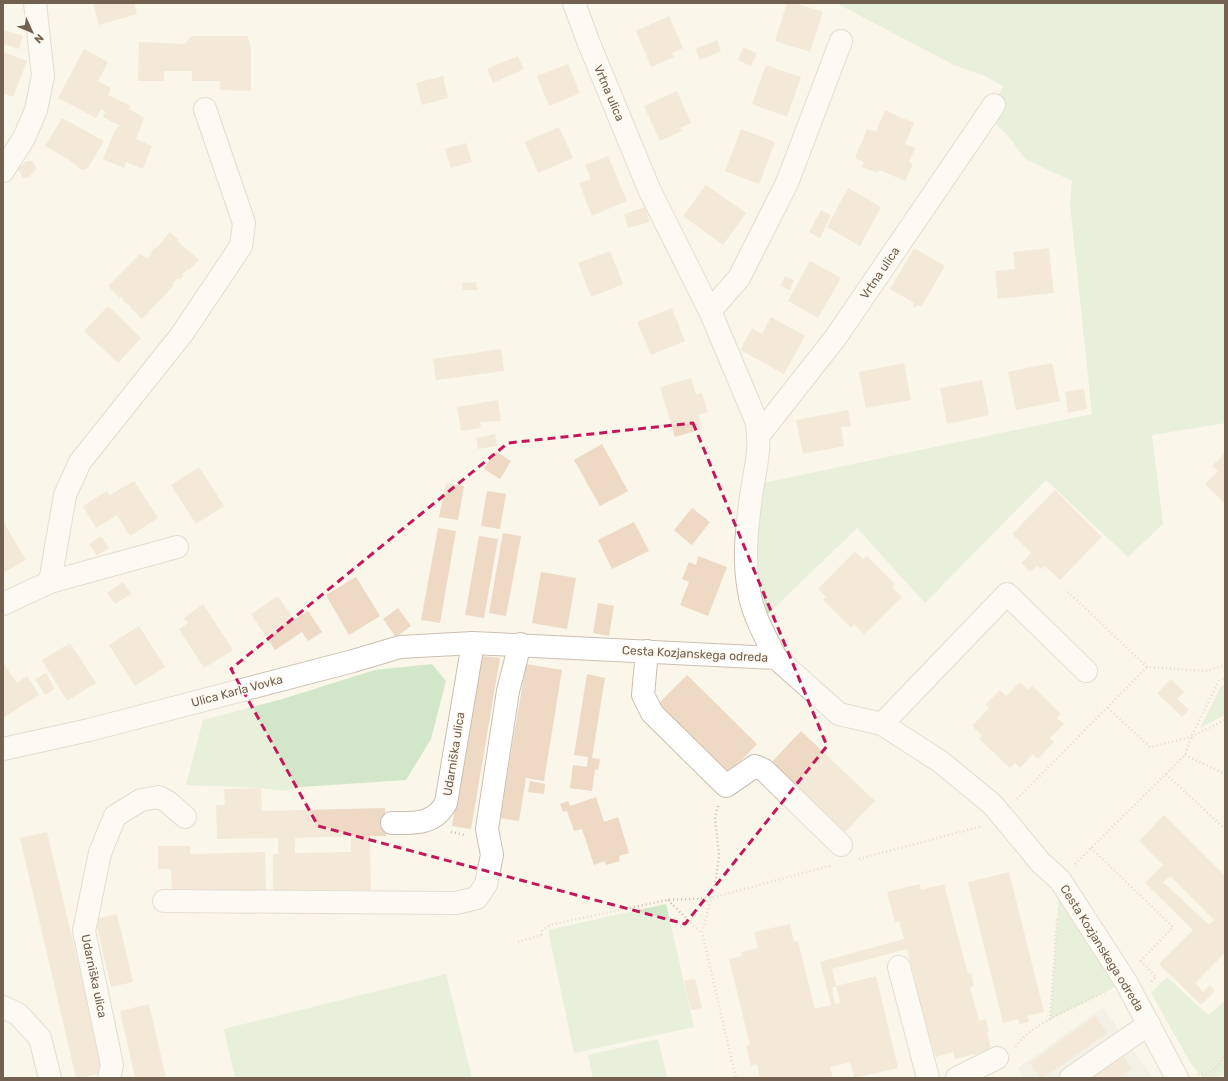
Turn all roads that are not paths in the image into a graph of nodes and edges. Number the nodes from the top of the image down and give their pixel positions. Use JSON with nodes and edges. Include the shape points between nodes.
{"nodes":[{"id":1,"x":35,"y":3,"type":"edge"},
{"id":2,"x":574,"y":3,"type":"edge"},
{"id":3,"x":841,"y":41,"type":"dead end"},
{"id":4,"x":994,"y":105,"type":"dead end"},
{"id":5,"x":205,"y":109,"type":"dead end"},
{"id":6,"x":3,"y":171,"type":"edge"},
{"id":7,"x":710,"y":311,"type":"junction"},
{"id":8,"x":759,"y":435,"type":"junction"},
{"id":9,"x":177,"y":546,"type":"dead end"},
{"id":10,"x":50,"y":582,"type":"junction"},
{"id":11,"x":3,"y":604,"type":"edge"},
{"id":12,"x":473,"y":643,"type":"junction"},
{"id":13,"x":520,"y":644,"type":"junction"},
{"id":14,"x":647,"y":651,"type":"junction"},
{"id":15,"x":776,"y":658,"type":"junction"},
{"id":16,"x":1086,"y":671,"type":"dead end"},
{"id":17,"x":882,"y":724,"type":"junction"},
{"id":18,"x":3,"y":749,"type":"edge"},
{"id":19,"x":185,"y":817,"type":"dead end"},
{"id":20,"x":392,"y":823,"type":"dead end"},
{"id":21,"x":845,"y":856,"type":"road end"},
{"id":22,"x":164,"y":901,"type":"dead end"},
{"id":23,"x":899,"y":967,"type":"dead end"},
{"id":24,"x":3,"y":1007,"type":"edge"},
{"id":25,"x":1149,"y":1024,"type":"junction"},
{"id":26,"x":1005,"y":1056,"type":"road end"},
{"id":27,"x":1185,"y":1075,"type":"edge"},
{"id":28,"x":50,"y":1078,"type":"edge"},
{"id":29,"x":109,"y":1078,"type":"edge"},
{"id":30,"x":928,"y":1078,"type":"edge"},
{"id":31,"x":956,"y":1078,"type":"edge"},
{"id":32,"x":1071,"y":1078,"type":"edge"}],
"edges":[{"from":1,"to":6,"type":"street","via":[[44,76],[36,110],[24,138]]},
{"from":2,"to":7,"type":"street","name":"Vrtna ulica","via":[[649,189]]},
{"from":3,"to":7,"type":"street","via":[[787,183],[740,278]]},
{"from":4,"to":8,"type":"street","name":"Vrtna ulica","via":[[836,337]]},
{"from":5,"to":10,"type":"street","via":[[244,223],[241,246],[182,334],[80,462],[66,495]]},
{"from":7,"to":8,"type":"street","name":"Vrtna ulica","via":[[756,420]]},
{"from":8,"to":15,"type":"street","name":"Vrtna ulica","via":[[746,536],[749,591],[764,634]]},
{"from":9,"to":10,"type":"street"},
{"from":10,"to":11,"type":"street"},
{"from":12,"to":13,"type":"street","name":"Cesta Kozjanskega odreda"},
{"from":12,"to":18,"type":"street","name":"Ulica Karla Vovka","via":[[400,647],[90,730]]},
{"from":12,"to":20,"type":"street","name":"Udarniška ulica","via":[[446,803],[434,818],[418,824]]},
{"from":13,"to":14,"type":"street","name":"Cesta Kozjanskega odreda"},
{"from":13,"to":22,"type":"street","via":[[508,691],[487,830],[492,855],[486,884],[477,898],[456,904]]},
{"from":14,"to":15,"type":"street","name":"Cesta Kozjanskega odreda"},
{"from":14,"to":21,"type":"street","via":[[643,695],[652,713],[726,786],[755,766],[764,770]]},
{"from":15,"to":17,"type":"street","name":"Cesta Kozjanskega odreda","via":[[839,714]]},
{"from":16,"to":17,"type":"street","via":[[1007,594]]},
{"from":17,"to":25,"type":"street","name":"Cesta Kozjanskega odreda","via":[[941,762],[1004,817],[1041,863],[1060,880],[1126,982]]},
{"from":19,"to":29,"type":"street","name":"Udarniška ulica","via":[[159,797],[141,800],[115,816],[100,853],[84,931],[112,1065]]},
{"from":23,"to":30,"type":"street"},
{"from":24,"to":28,"type":"street","via":[[18,1014],[40,1038]]},
{"from":25,"to":27,"type":"street","name":"Cesta Kozjanskega odreda"},
{"from":25,"to":32,"type":"street"},
{"from":26,"to":31,"type":"street"}]}
